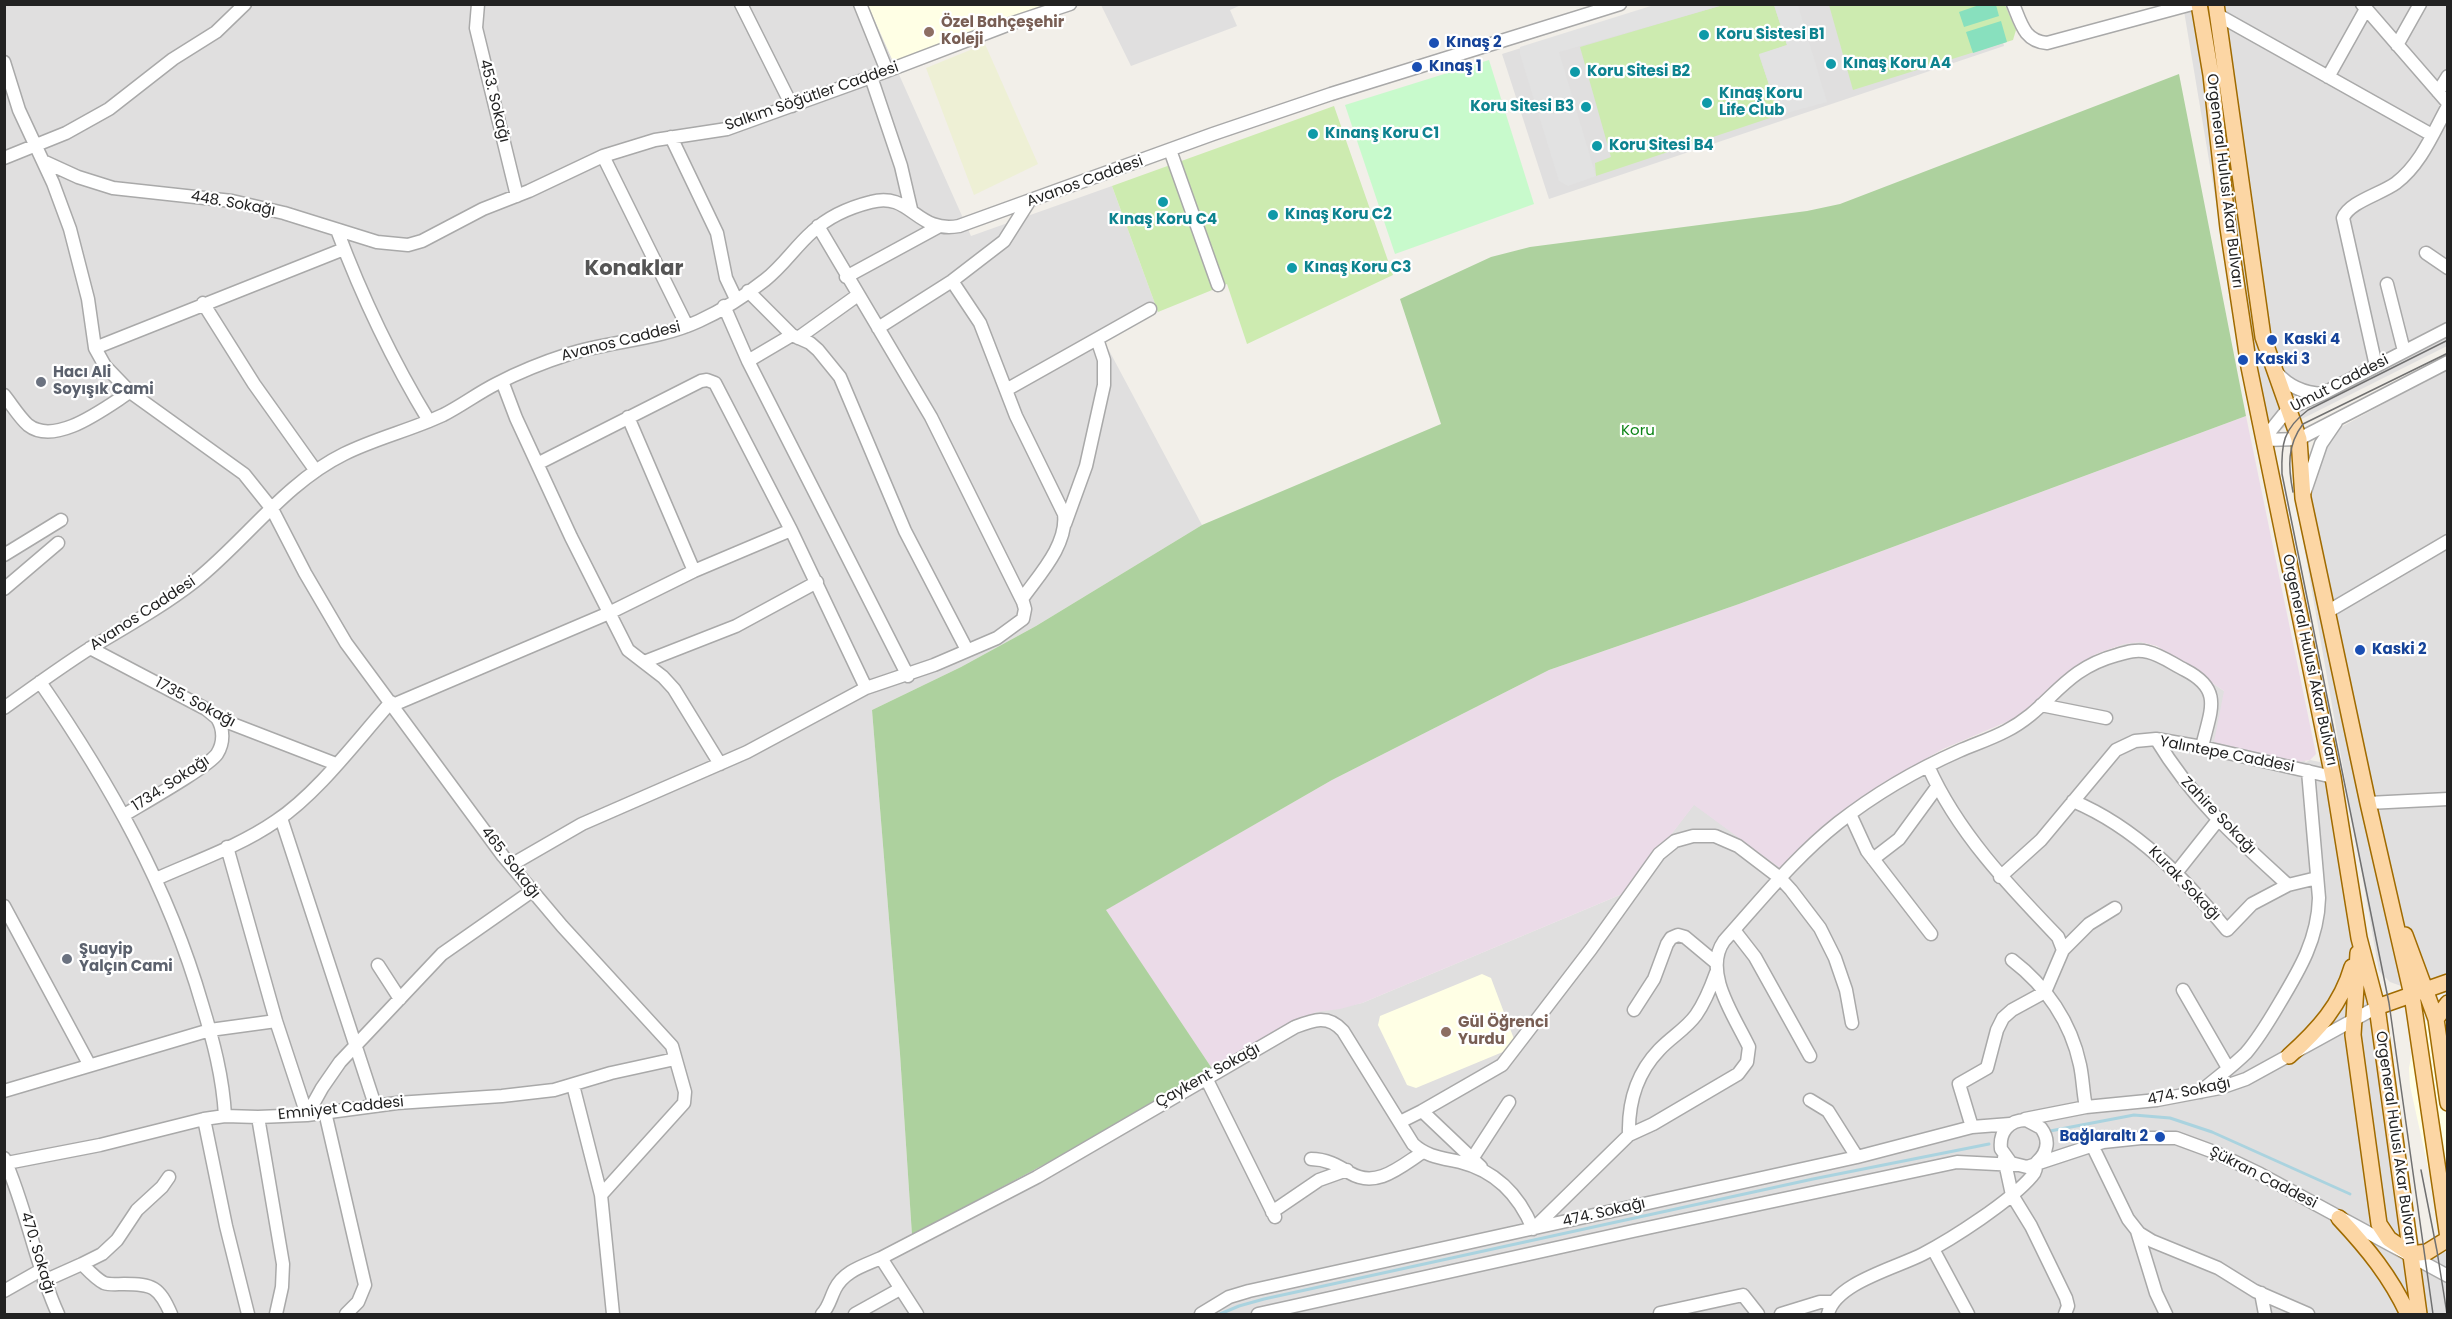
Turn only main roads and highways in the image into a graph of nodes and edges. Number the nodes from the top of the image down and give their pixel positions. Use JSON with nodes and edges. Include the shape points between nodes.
{"nodes":[{"id":1,"x":2199,"y":4,"type":"edge"},
{"id":2,"x":2217,"y":10,"type":"edge"},
{"id":3,"x":2360,"y":938,"type":"junction"},
{"id":4,"x":2448,"y":982,"type":"edge"},
{"id":5,"x":2419,"y":992,"type":"junction"},
{"id":6,"x":2448,"y":1003,"type":"edge"},
{"id":7,"x":2377,"y":1007,"type":"junction"},
{"id":8,"x":2436,"y":1019,"type":"junction"},
{"id":9,"x":2289,"y":1056,"type":"road end"},
{"id":10,"x":2448,"y":1103,"type":"edge"},
{"id":11,"x":2339,"y":1218,"type":"road end"},
{"id":12,"x":2448,"y":1238,"type":"edge"},
{"id":13,"x":2411,"y":1254,"type":"junction"},
{"id":14,"x":2408,"y":1314,"type":"edge"},
{"id":15,"x":2419,"y":1314,"type":"edge"}],
"edges":[{"from":1,"to":3,"type":"main road","name":"Orgeneral Hulusi Akar Bulvarı","via":[[2240,309],[2333,777]]},
{"from":2,"to":5,"type":"main road","name":"Orgeneral Hulusi Akar Bulvarı","via":[[2263,337],[2299,439],[2303,498],[2368,802],[2387,889]]},
{"from":3,"to":7,"type":"main road","name":"Orgeneral Hulusi Akar Bulvarı"},
{"from":3,"to":9,"type":"main road","via":[[2336,1007]]},
{"from":3,"to":13,"type":"main road","via":[[2353,1035],[2379,1224],[2389,1239]]},
{"from":4,"to":5,"type":"main road"},
{"from":5,"to":7,"type":"main road"},
{"from":5,"to":8,"type":"main road"},
{"from":5,"to":12,"type":"main road"},
{"from":6,"to":8,"type":"main road"},
{"from":7,"to":13,"type":"main road","name":"Orgeneral Hulusi Akar Bulvarı"},
{"from":8,"to":10,"type":"main road"},
{"from":11,"to":14,"type":"main road","via":[[2376,1259]]},
{"from":12,"to":13,"type":"main road","via":[[2427,1252]]},
{"from":13,"to":15,"type":"main road","name":"Orgeneral Hulusi Akar Bulvarı"}]}
